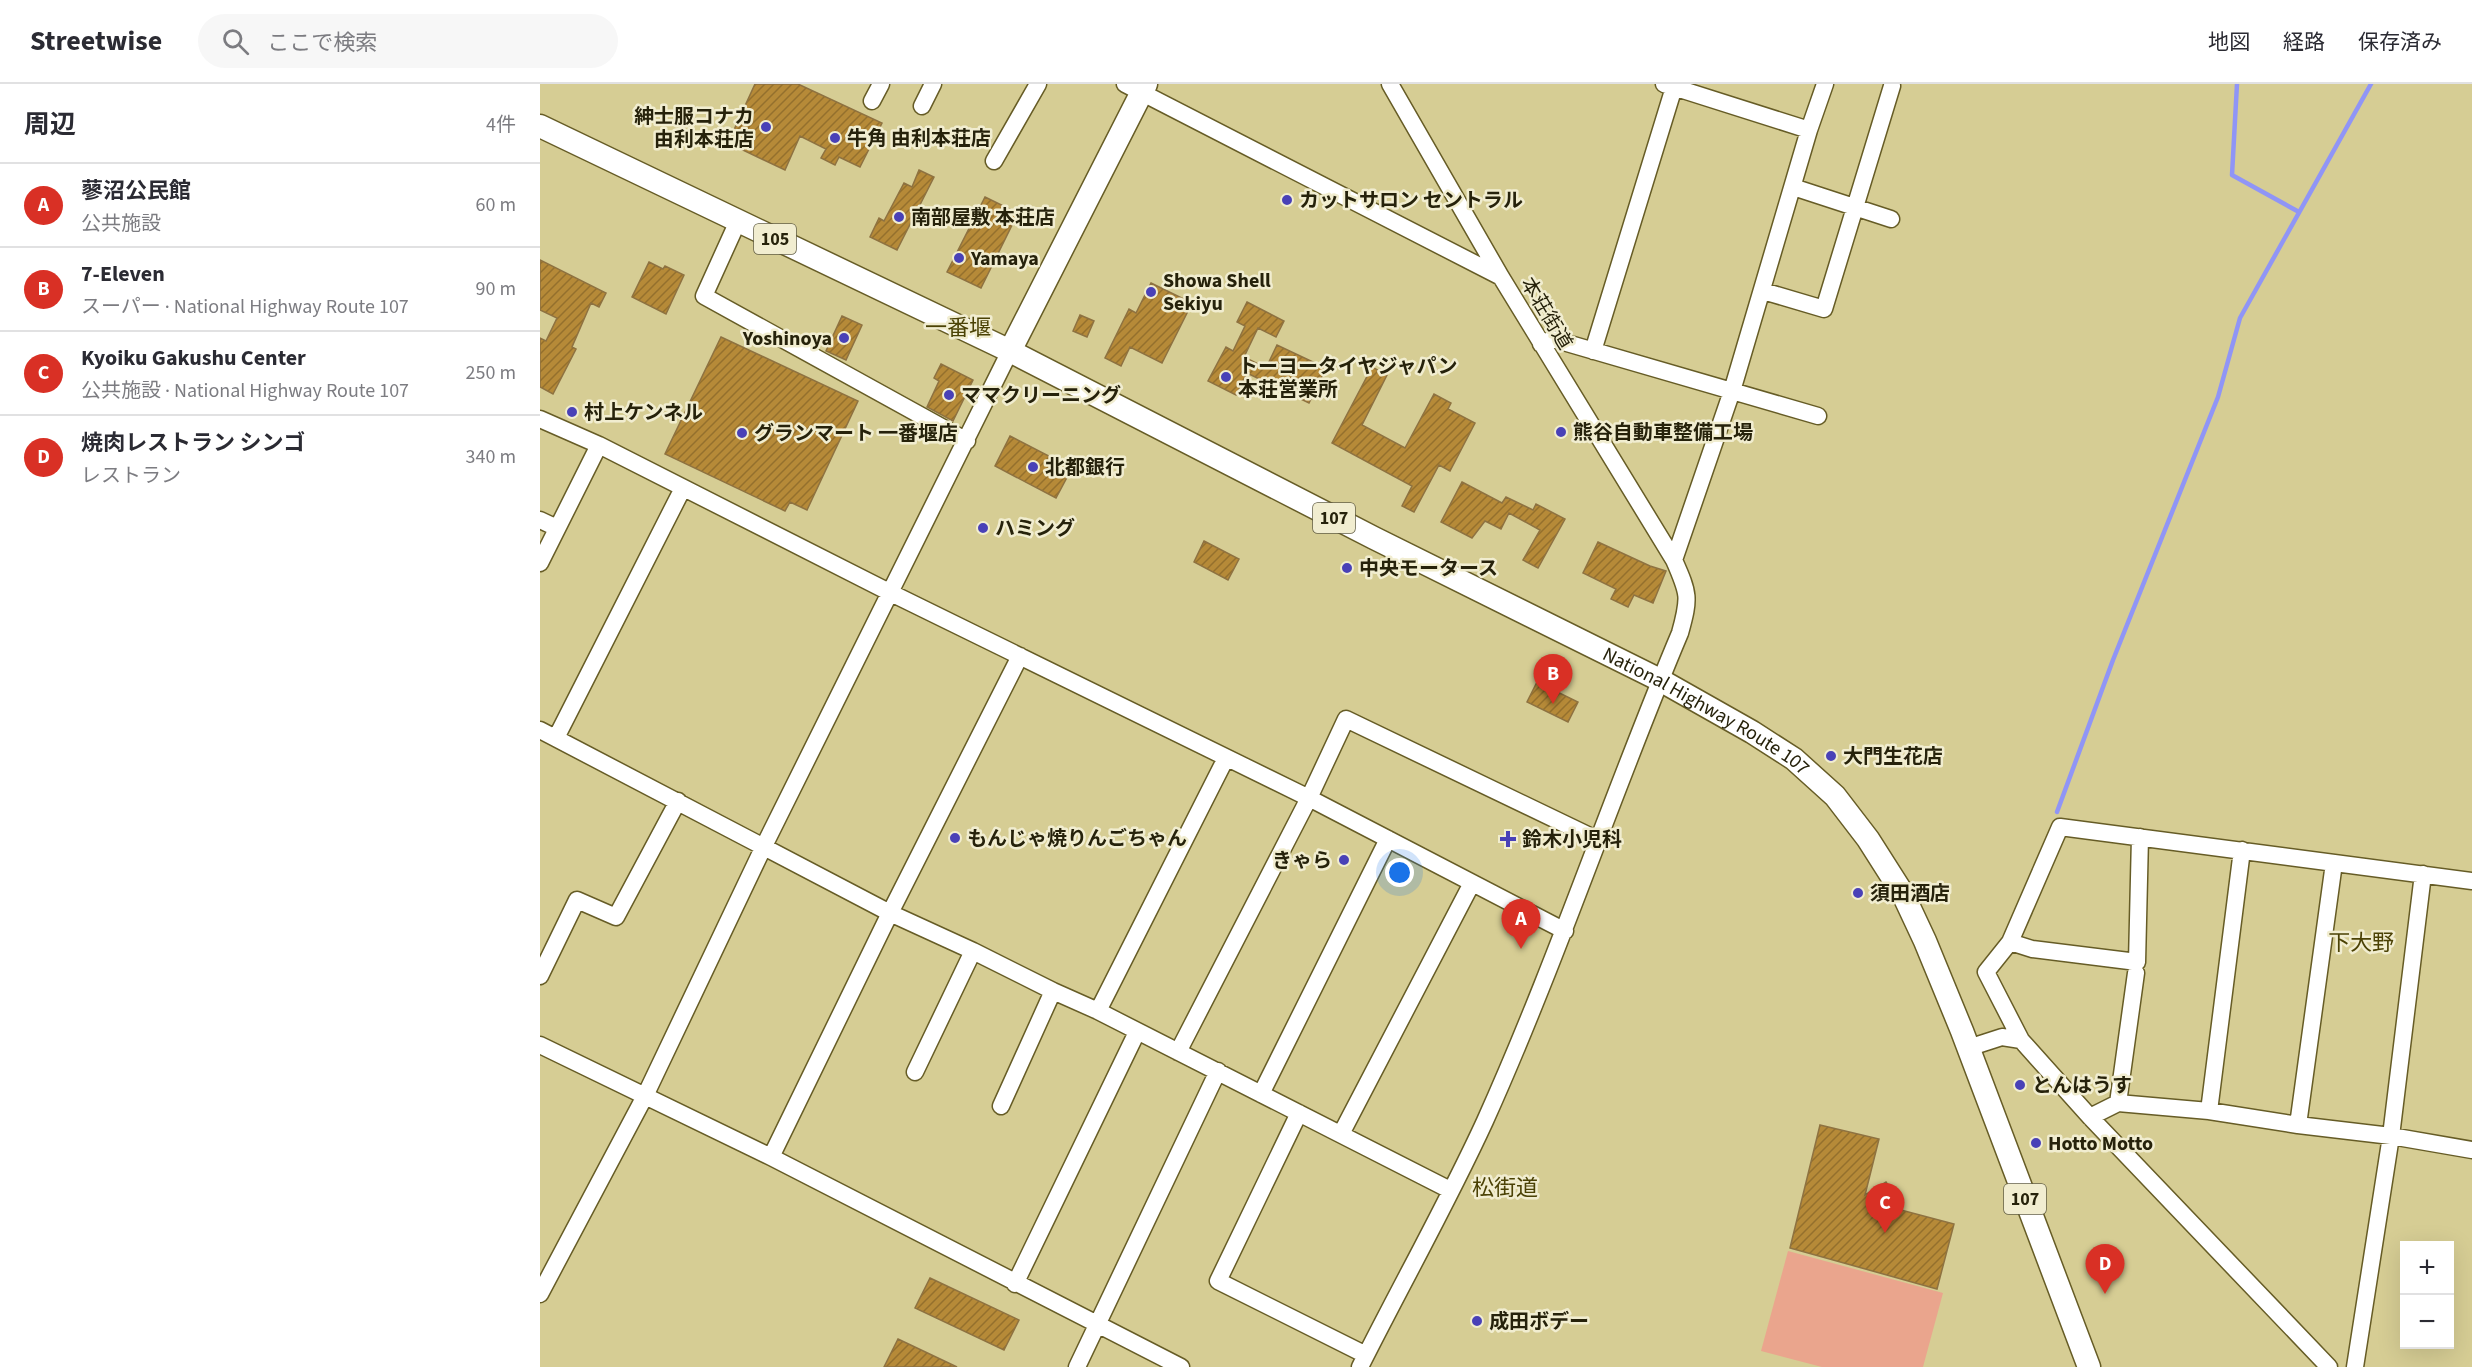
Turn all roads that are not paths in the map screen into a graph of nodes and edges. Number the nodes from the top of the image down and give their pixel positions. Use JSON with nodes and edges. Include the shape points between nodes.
{"nodes":[{"id":1,"x":881,"y":84,"type":"edge"},
{"id":2,"x":933,"y":84,"type":"edge"},
{"id":3,"x":1038,"y":84,"type":"edge"},
{"id":4,"x":1390,"y":84,"type":"edge"},
{"id":5,"x":1825,"y":84,"type":"edge"},
{"id":6,"x":1671,"y":85,"type":"edge"},
{"id":7,"x":1892,"y":86,"type":"dead end"},
{"id":8,"x":1138,"y":87,"type":"edge"},
{"id":9,"x":872,"y":101,"type":"dead end"},
{"id":10,"x":922,"y":106,"type":"dead end"},
{"id":11,"x":540,"y":126,"type":"edge"},
{"id":12,"x":1809,"y":129,"type":"junction"},
{"id":13,"x":994,"y":161,"type":"dead end"},
{"id":14,"x":1793,"y":187,"type":"junction"},
{"id":15,"x":1855,"y":208,"type":"junction"},
{"id":16,"x":1891,"y":219,"type":"dead end"},
{"id":17,"x":738,"y":221,"type":"junction"},
{"id":18,"x":1501,"y":277,"type":"junction"},
{"id":19,"x":1763,"y":291,"type":"junction"},
{"id":20,"x":1541,"y":344,"type":"junction"},
{"id":21,"x":1010,"y":351,"type":"junction"},
{"id":22,"x":1593,"y":351,"type":"junction"},
{"id":23,"x":1732,"y":391,"type":"junction"},
{"id":24,"x":1818,"y":416,"type":"dead end"},
{"id":25,"x":540,"y":418,"type":"edge"},
{"id":26,"x":967,"y":441,"type":"junction"},
{"id":27,"x":599,"y":445,"type":"junction"},
{"id":28,"x":683,"y":488,"type":"junction"},
{"id":29,"x":540,"y":520,"type":"edge"},
{"id":30,"x":557,"y":528,"type":"junction"},
{"id":31,"x":1674,"y":560,"type":"junction"},
{"id":32,"x":540,"y":562,"type":"edge"},
{"id":33,"x":891,"y":593,"type":"junction"},
{"id":34,"x":1020,"y":656,"type":"junction"},
{"id":35,"x":1660,"y":680,"type":"junction"},
{"id":36,"x":540,"y":730,"type":"edge"},
{"id":37,"x":556,"y":738,"type":"junction"},
{"id":38,"x":1226,"y":758,"type":"junction"},
{"id":39,"x":1309,"y":798,"type":"junction"},
{"id":40,"x":678,"y":801,"type":"junction"},
{"id":41,"x":2140,"y":837,"type":"junction"},
{"id":42,"x":1388,"y":839,"type":"junction"},
{"id":43,"x":1598,"y":840,"type":"junction"},
{"id":44,"x":764,"y":846,"type":"junction"},
{"id":45,"x":2242,"y":850,"type":"junction"},
{"id":46,"x":2334,"y":862,"type":"junction"},
{"id":47,"x":2423,"y":874,"type":"junction"},
{"id":48,"x":2472,"y":880,"type":"edge"},
{"id":49,"x":1472,"y":883,"type":"junction"},
{"id":50,"x":890,"y":913,"type":"junction"},
{"id":51,"x":1565,"y":931,"type":"junction"},
{"id":52,"x":2010,"y":942,"type":"junction"},
{"id":53,"x":973,"y":951,"type":"junction"},
{"id":54,"x":2136,"y":973,"type":"dead end"},
{"id":55,"x":540,"y":976,"type":"edge"},
{"id":56,"x":1053,"y":991,"type":"junction"},
{"id":57,"x":1098,"y":1011,"type":"junction"},
{"id":58,"x":1137,"y":1032,"type":"junction"},
{"id":59,"x":2021,"y":1040,"type":"junction"},
{"id":60,"x":540,"y":1045,"type":"edge"},
{"id":61,"x":1968,"y":1048,"type":"junction"},
{"id":62,"x":1178,"y":1052,"type":"junction"},
{"id":63,"x":1218,"y":1071,"type":"junction"},
{"id":64,"x":915,"y":1072,"type":"dead end"},
{"id":65,"x":1261,"y":1094,"type":"junction"},
{"id":66,"x":645,"y":1096,"type":"junction"},
{"id":67,"x":2118,"y":1103,"type":"junction"},
{"id":68,"x":1000,"y":1106,"type":"dead end"},
{"id":69,"x":2209,"y":1111,"type":"junction"},
{"id":70,"x":1299,"y":1113,"type":"junction"},
{"id":71,"x":2090,"y":1117,"type":"junction"},
{"id":72,"x":2298,"y":1125,"type":"junction"},
{"id":73,"x":1341,"y":1134,"type":"junction"},
{"id":74,"x":2391,"y":1136,"type":"junction"},
{"id":75,"x":2472,"y":1150,"type":"edge"},
{"id":76,"x":771,"y":1157,"type":"junction"},
{"id":77,"x":1450,"y":1190,"type":"junction"},
{"id":78,"x":1016,"y":1284,"type":"junction"},
{"id":79,"x":540,"y":1294,"type":"edge"},
{"id":80,"x":1097,"y":1324,"type":"junction"},
{"id":81,"x":1363,"y":1361,"type":"edge"},
{"id":82,"x":1077,"y":1367,"type":"edge"},
{"id":83,"x":1181,"y":1367,"type":"edge"},
{"id":84,"x":2089,"y":1367,"type":"edge"},
{"id":85,"x":2329,"y":1367,"type":"edge"},
{"id":86,"x":2355,"y":1367,"type":"edge"}],
"edges":[{"from":1,"to":9,"type":"street"},
{"from":2,"to":10,"type":"street"},
{"from":3,"to":13,"type":"street"},
{"from":4,"to":18,"type":"street","name":"本荘街道"},
{"from":5,"to":12,"type":"street"},
{"from":6,"to":12,"type":"street"},
{"from":6,"to":22,"type":"street"},
{"from":7,"to":15,"type":"street"},
{"from":8,"to":18,"type":"street"},
{"from":8,"to":21,"type":"highway"},
{"from":11,"to":17,"type":"highway","number":"105"},
{"from":12,"to":14,"type":"street"},
{"from":14,"to":15,"type":"street"},
{"from":14,"to":19,"type":"street"},
{"from":15,"to":16,"type":"street"},
{"from":15,"to":19,"type":"street","via":[[1824,309]]},
{"from":17,"to":21,"type":"highway","number":"105"},
{"from":17,"to":26,"type":"street","via":[[704,296]]},
{"from":18,"to":20,"type":"street","name":"本荘街道"},
{"from":19,"to":23,"type":"street"},
{"from":20,"to":22,"type":"street","via":[[1553,339]]},
{"from":20,"to":31,"type":"street","name":"本荘街道"},
{"from":21,"to":26,"type":"street"},
{"from":21,"to":35,"type":"highway","name":"National Highway Route 107","number":"107"},
{"from":22,"to":23,"type":"street"},
{"from":23,"to":24,"type":"street"},
{"from":23,"to":31,"type":"street"},
{"from":25,"to":27,"type":"street"},
{"from":26,"to":33,"type":"street"},
{"from":27,"to":28,"type":"street"},
{"from":27,"to":30,"type":"street"},
{"from":28,"to":33,"type":"street"},
{"from":28,"to":37,"type":"street"},
{"from":29,"to":30,"type":"street"},
{"from":30,"to":32,"type":"street"},
{"from":31,"to":35,"type":"street","name":"本荘街道","via":[[1688,602]]},
{"from":33,"to":34,"type":"street"},
{"from":33,"to":44,"type":"street"},
{"from":34,"to":38,"type":"street"},
{"from":34,"to":50,"type":"street"},
{"from":35,"to":43,"type":"street","name":"本荘街道"},
{"from":35,"to":61,"type":"highway","name":"National Highway Route 107","number":"107","via":[[1794,759],[1835,796],[1903,894]]},
{"from":36,"to":37,"type":"street"},
{"from":37,"to":40,"type":"street"},
{"from":38,"to":39,"type":"street"},
{"from":38,"to":57,"type":"street"},
{"from":39,"to":42,"type":"street"},
{"from":39,"to":43,"type":"street","via":[[1346,719]]},
{"from":39,"to":62,"type":"street"},
{"from":40,"to":44,"type":"street"},
{"from":40,"to":55,"type":"street","via":[[616,917],[577,900]]},
{"from":41,"to":45,"type":"street"},
{"from":41,"to":52,"type":"street","via":[[2060,827]]},
{"from":41,"to":52,"type":"street","via":[[2137,962],[2032,949]]},
{"from":42,"to":49,"type":"street"},
{"from":42,"to":65,"type":"street"},
{"from":43,"to":51,"type":"street","name":"本荘街道"},
{"from":44,"to":50,"type":"street"},
{"from":44,"to":66,"type":"street"},
{"from":45,"to":46,"type":"street"},
{"from":45,"to":69,"type":"street"},
{"from":46,"to":47,"type":"street"},
{"from":46,"to":72,"type":"street"},
{"from":47,"to":48,"type":"street"},
{"from":47,"to":74,"type":"street"},
{"from":49,"to":51,"type":"street"},
{"from":49,"to":73,"type":"street"},
{"from":50,"to":53,"type":"street"},
{"from":50,"to":76,"type":"street"},
{"from":51,"to":77,"type":"street","name":"本荘街道","via":[[1484,1122]]},
{"from":52,"to":59,"type":"street","via":[[1986,972]]},
{"from":53,"to":56,"type":"street"},
{"from":53,"to":64,"type":"street"},
{"from":54,"to":67,"type":"street"},
{"from":56,"to":57,"type":"street"},
{"from":56,"to":68,"type":"street"},
{"from":57,"to":58,"type":"street"},
{"from":58,"to":62,"type":"street"},
{"from":58,"to":78,"type":"street"},
{"from":59,"to":61,"type":"street","via":[[2002,1037]]},
{"from":59,"to":71,"type":"street"},
{"from":60,"to":66,"type":"street"},
{"from":61,"to":84,"type":"highway","name":"National Highway Route 107","number":"107"},
{"from":62,"to":63,"type":"street"},
{"from":63,"to":65,"type":"street"},
{"from":63,"to":80,"type":"street"},
{"from":65,"to":70,"type":"street"},
{"from":66,"to":76,"type":"street"},
{"from":66,"to":79,"type":"street"},
{"from":67,"to":69,"type":"street"},
{"from":67,"to":71,"type":"street"},
{"from":69,"to":72,"type":"street"},
{"from":70,"to":73,"type":"street"},
{"from":70,"to":81,"type":"street","via":[[1218,1281]]},
{"from":71,"to":85,"type":"street"},
{"from":72,"to":74,"type":"street"},
{"from":73,"to":77,"type":"street"},
{"from":74,"to":75,"type":"street"},
{"from":74,"to":86,"type":"street"},
{"from":76,"to":78,"type":"street"},
{"from":77,"to":81,"type":"street","name":"本荘街道"},
{"from":78,"to":80,"type":"street"},
{"from":80,"to":82,"type":"street"},
{"from":80,"to":83,"type":"street"}]}
